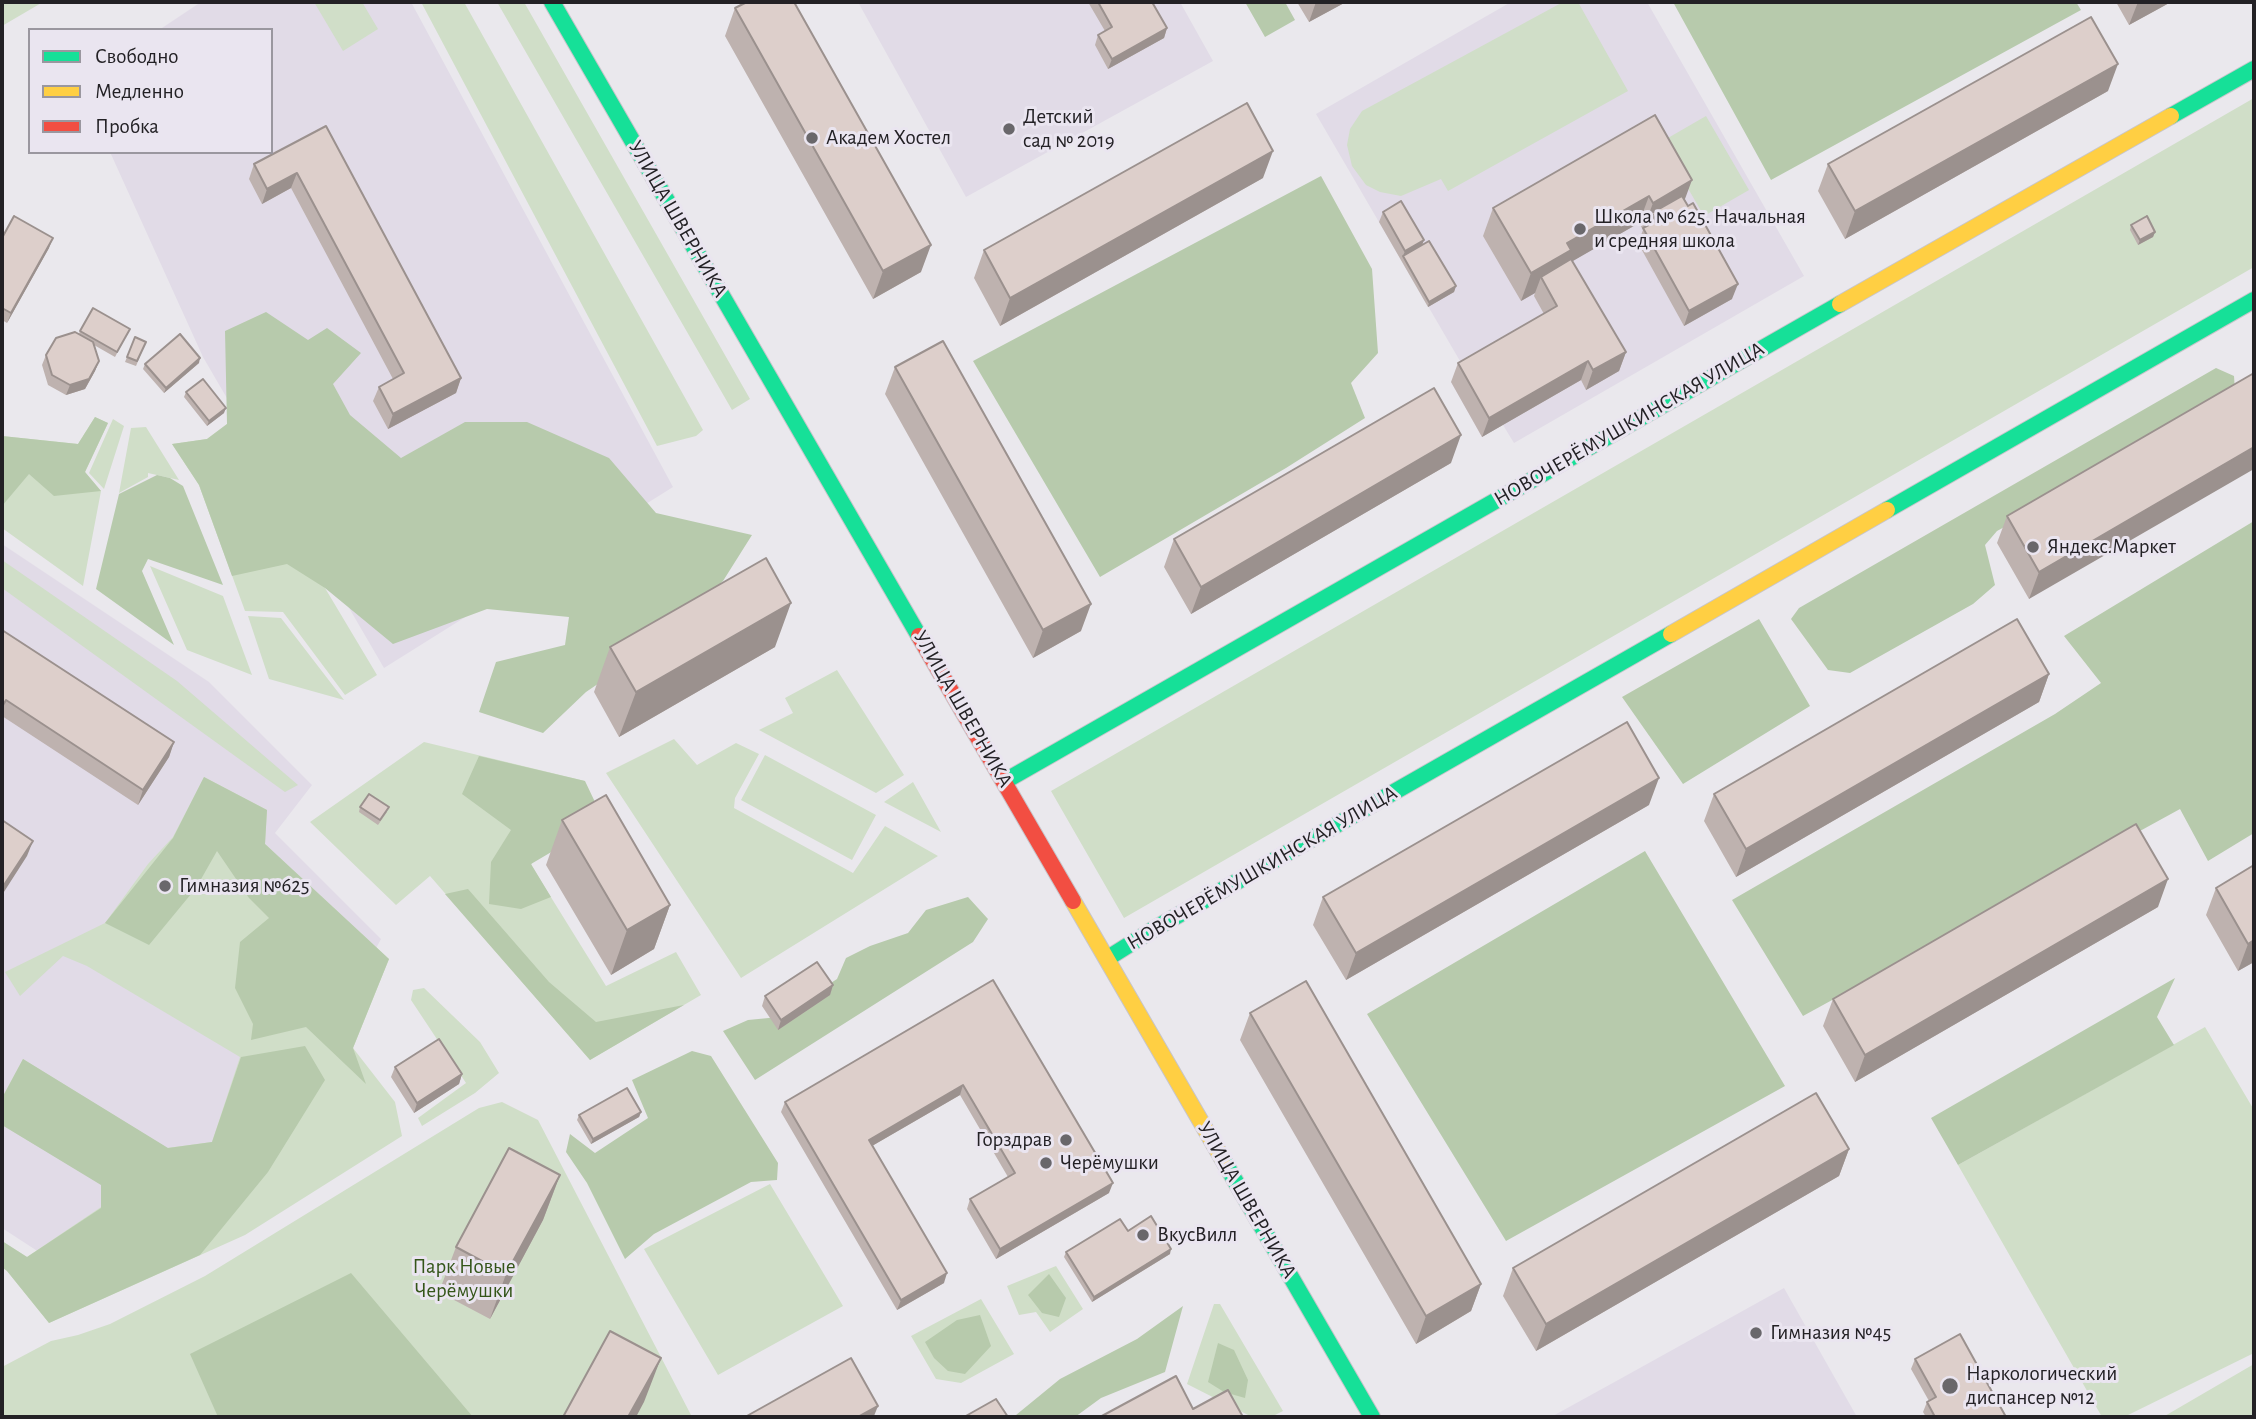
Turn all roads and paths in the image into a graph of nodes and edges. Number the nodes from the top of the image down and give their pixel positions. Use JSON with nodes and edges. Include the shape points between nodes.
{"nodes":[{"id":1,"x":552,"y":2,"type":"edge"},
{"id":2,"x":2254,"y":69,"type":"edge"},
{"id":3,"x":2254,"y":300,"type":"edge"},
{"id":4,"x":1005,"y":781,"type":"junction"},
{"id":5,"x":1108,"y":958,"type":"junction"},
{"id":6,"x":1372,"y":1417,"type":"edge"}],
"edges":[{"from":1,"to":4,"type":"street","name":"УЛИЦА ШВЕРНИКА"},
{"from":2,"to":4,"type":"street","name":"НОВОЧЕРЁМУШКИНСКАЯ УЛИЦА"},
{"from":3,"to":5,"type":"street","name":"НОВОЧЕРЁМУШКИНСКАЯ УЛИЦА"},
{"from":4,"to":5,"type":"street","name":"УЛИЦА ШВЕРНИКА"},
{"from":5,"to":6,"type":"street","name":"УЛИЦА ШВЕРНИКА"}]}
